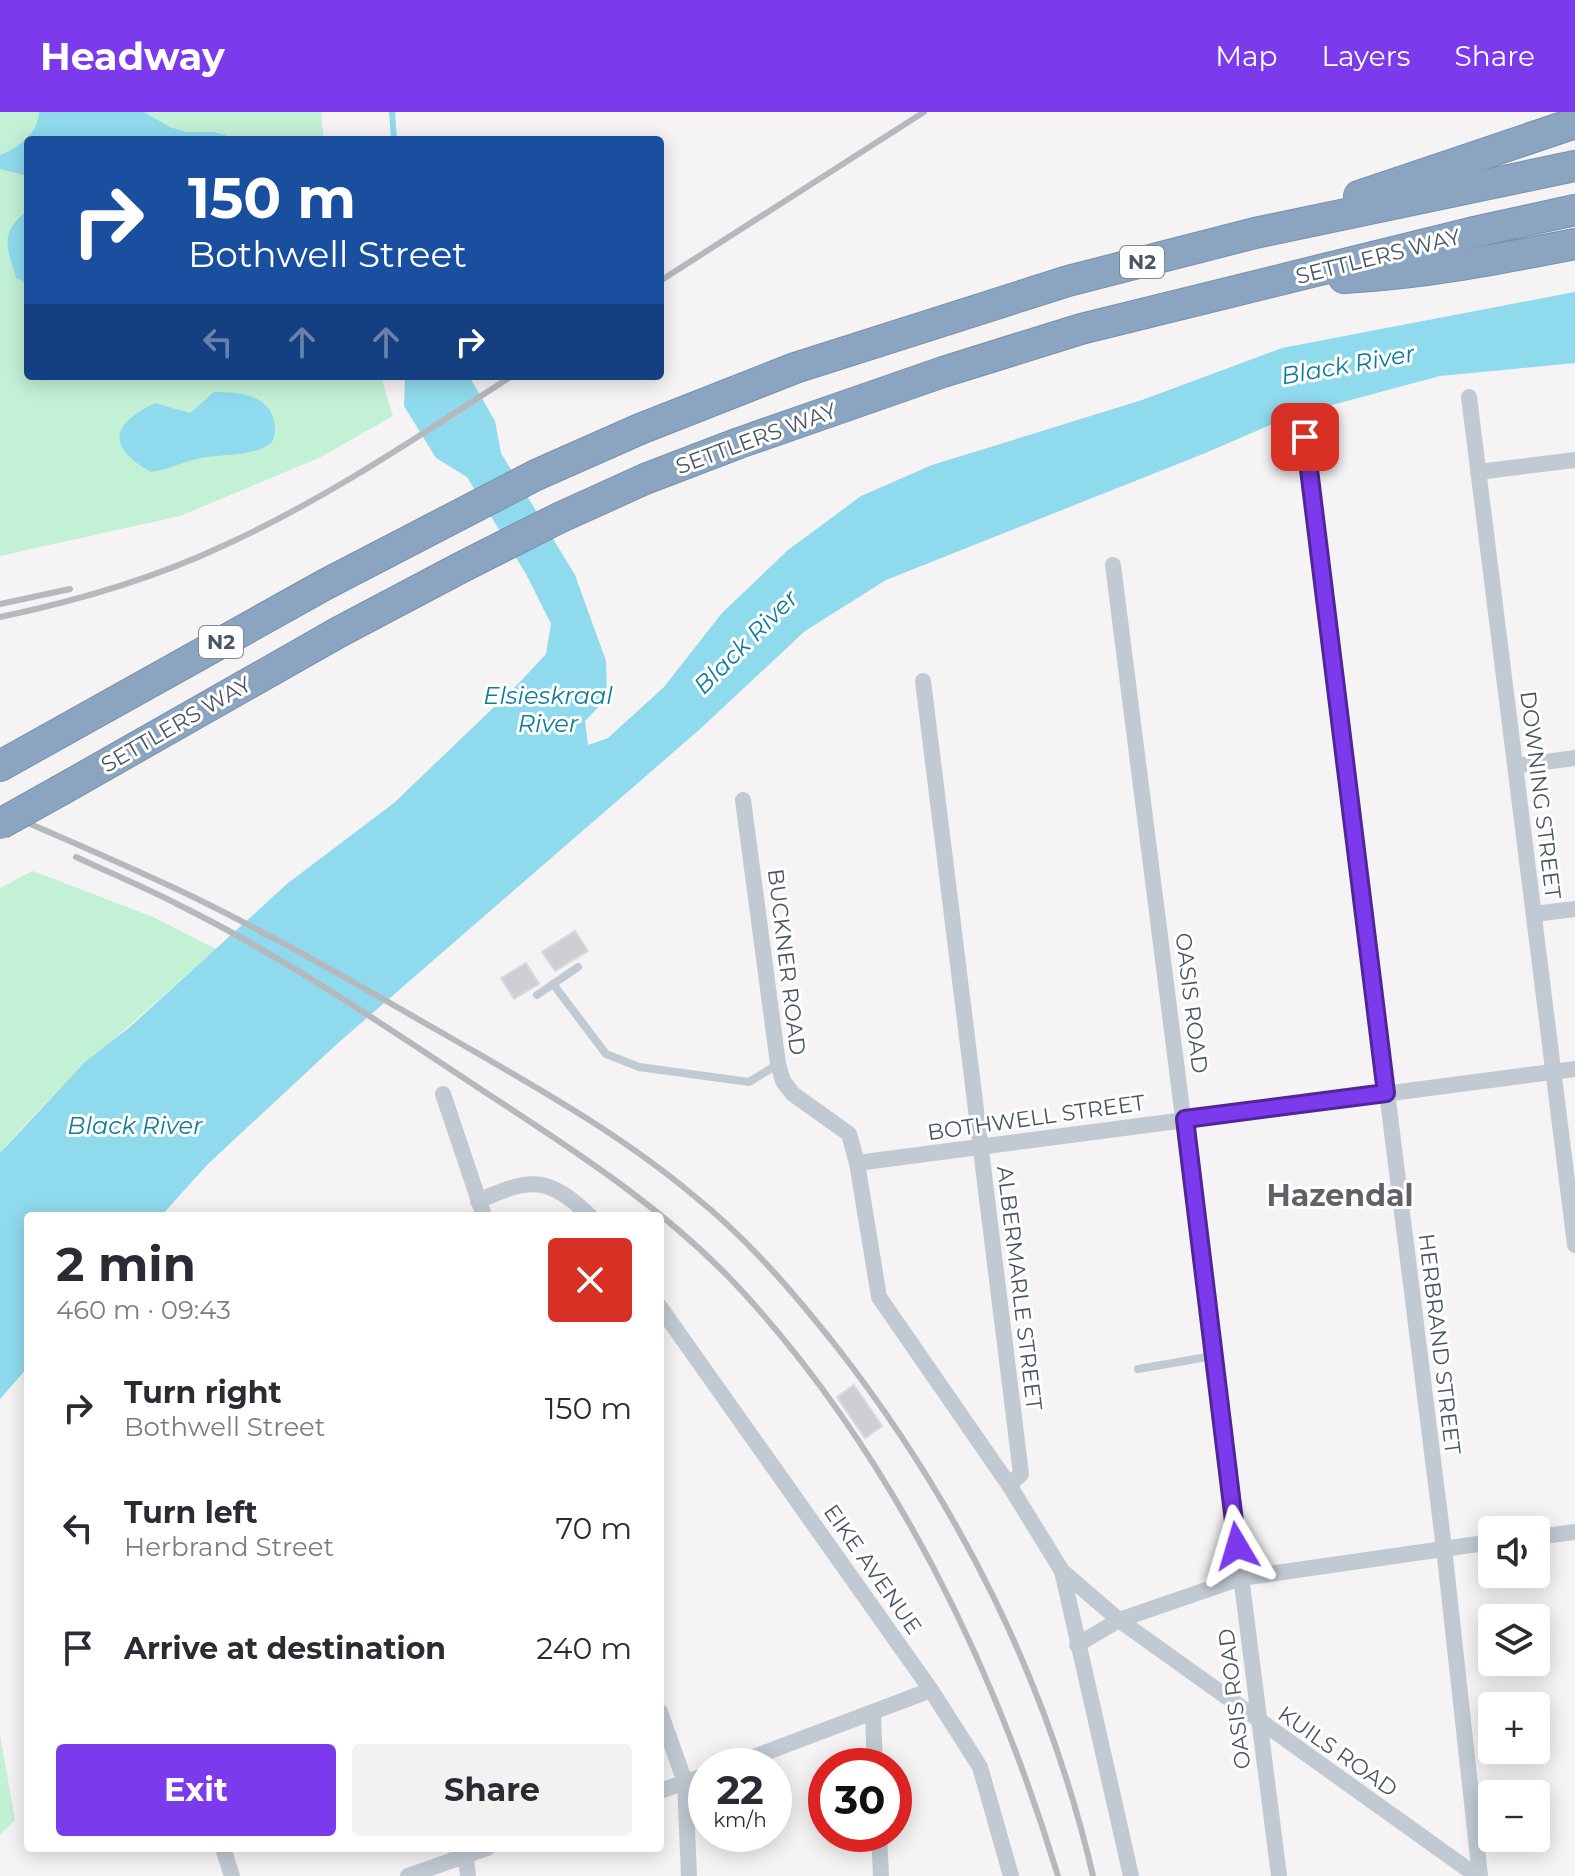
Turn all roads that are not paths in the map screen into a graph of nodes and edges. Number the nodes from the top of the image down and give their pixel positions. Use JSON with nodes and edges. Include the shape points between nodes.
{"nodes":[{"id":1,"x":1575,"y":123,"type":"edge"},
{"id":2,"x":1575,"y":133,"type":"edge"},
{"id":3,"x":1507,"y":148,"type":"junction"},
{"id":4,"x":1575,"y":166,"type":"edge"},
{"id":5,"x":1575,"y":210,"type":"edge"},
{"id":6,"x":1255,"y":233,"type":"junction"},
{"id":7,"x":1575,"y":244,"type":"edge"},
{"id":8,"x":1277,"y":281,"type":"junction"},
{"id":9,"x":1469,"y":397,"type":"dead end"},
{"id":10,"x":1305,"y":437,"type":"dead end"},
{"id":11,"x":1575,"y":460,"type":"edge"},
{"id":12,"x":1478,"y":472,"type":"junction"},
{"id":13,"x":1113,"y":565,"type":"dead end"},
{"id":14,"x":923,"y":681,"type":"dead end"},
{"id":15,"x":1575,"y":758,"type":"edge"},
{"id":16,"x":0,"y":766,"type":"edge"},
{"id":17,"x":1515,"y":766,"type":"junction"},
{"id":18,"x":743,"y":800,"type":"dead end"},
{"id":19,"x":0,"y":824,"type":"edge"},
{"id":20,"x":1575,"y":909,"type":"edge"},
{"id":21,"x":1534,"y":914,"type":"junction"},
{"id":22,"x":578,"y":967,"type":"dead end"},
{"id":23,"x":553,"y":984,"type":"junction"},
{"id":24,"x":537,"y":995,"type":"dead end"},
{"id":25,"x":778,"y":1064,"type":"junction"},
{"id":26,"x":1575,"y":1069,"type":"edge"},
{"id":27,"x":1555,"y":1071,"type":"junction"},
{"id":28,"x":1386,"y":1093,"type":"junction"},
{"id":29,"x":443,"y":1094,"type":"dead end"},
{"id":30,"x":1185,"y":1119,"type":"junction"},
{"id":31,"x":980,"y":1146,"type":"junction"},
{"id":32,"x":857,"y":1163,"type":"junction"},
{"id":33,"x":481,"y":1208,"type":"edge"},
{"id":34,"x":585,"y":1212,"type":"edge"},
{"id":35,"x":1574,"y":1236,"type":"edge"},
{"id":36,"x":664,"y":1313,"type":"edge"},
{"id":37,"x":1214,"y":1356,"type":"junction"},
{"id":38,"x":1138,"y":1369,"type":"dead end"},
{"id":39,"x":1009,"y":1485,"type":"junction"},
{"id":40,"x":1575,"y":1532,"type":"edge"},
{"id":41,"x":1550,"y":1535,"type":"edge"},
{"id":42,"x":1478,"y":1544,"type":"edge"},
{"id":43,"x":1444,"y":1548,"type":"junction"},
{"id":44,"x":1062,"y":1571,"type":"junction"},
{"id":45,"x":1241,"y":1578,"type":"junction"},
{"id":46,"x":1119,"y":1620,"type":"junction"},
{"id":47,"x":1077,"y":1645,"type":"junction"},
{"id":48,"x":931,"y":1690,"type":"junction"},
{"id":49,"x":873,"y":1714,"type":"junction"},
{"id":50,"x":1258,"y":1720,"type":"junction"},
{"id":51,"x":664,"y":1723,"type":"edge"},
{"id":52,"x":780,"y":1748,"type":"edge"},
{"id":53,"x":874,"y":1748,"type":"edge"},
{"id":54,"x":688,"y":1781,"type":"edge"},
{"id":55,"x":685,"y":1782,"type":"junction"},
{"id":56,"x":664,"y":1790,"type":"edge"},
{"id":57,"x":224,"y":1852,"type":"edge"},
{"id":58,"x":464,"y":1852,"type":"edge"},
{"id":59,"x":466,"y":1852,"type":"edge"},
{"id":60,"x":880,"y":1852,"type":"edge"},
{"id":61,"x":232,"y":1876,"type":"edge"},
{"id":62,"x":408,"y":1876,"type":"edge"},
{"id":63,"x":468,"y":1876,"type":"edge"},
{"id":64,"x":689,"y":1876,"type":"edge"},
{"id":65,"x":881,"y":1876,"type":"edge"},
{"id":66,"x":1011,"y":1876,"type":"edge"},
{"id":67,"x":1131,"y":1876,"type":"edge"},
{"id":68,"x":1279,"y":1876,"type":"edge"},
{"id":69,"x":1479,"y":1876,"type":"edge"}],
"edges":[{"from":1,"to":3,"type":"highway"},
{"from":2,"to":3,"type":"highway"},
{"from":3,"to":6,"type":"highway"},
{"from":4,"to":6,"type":"highway","name":"SETTLERS WAY","number":"N2"},
{"from":5,"to":8,"type":"highway","name":"SETTLERS WAY","number":"N2"},
{"from":6,"to":16,"type":"highway","name":"SETTLERS WAY","number":"N2","via":[[1040,290],[795,368],[640,429],[443,522]]},
{"from":7,"to":8,"type":"highway","via":[[1380,276]]},
{"from":8,"to":19,"type":"highway","name":"SETTLERS WAY","number":"N2","bridge":true,"via":[[1081,329],[943,372],[645,479],[339,632]]},
{"from":9,"to":12,"type":"street","name":"DOWNING STREET"},
{"from":10,"to":28,"type":"street","name":"HERBRAND STREET"},
{"from":11,"to":12,"type":"street"},
{"from":12,"to":17,"type":"street","name":"DOWNING STREET"},
{"from":13,"to":30,"type":"street","name":"OASIS ROAD"},
{"from":14,"to":31,"type":"street","name":"ALBERMARLE STREET"},
{"from":15,"to":17,"type":"street"},
{"from":17,"to":21,"type":"street","name":"DOWNING STREET"},
{"from":18,"to":25,"type":"street","name":"BUCKNER ROAD"},
{"from":20,"to":21,"type":"street"},
{"from":21,"to":27,"type":"street","name":"DOWNING STREET"},
{"from":22,"to":23,"type":"lane"},
{"from":23,"to":24,"type":"lane"},
{"from":23,"to":25,"type":"lane","via":[[606,1054],[639,1067],[749,1082]]},
{"from":25,"to":32,"type":"street","name":"BUCKNER ROAD","via":[[793,1094],[849,1134]]},
{"from":26,"to":27,"type":"street","name":"BOTHWELL STREET"},
{"from":27,"to":28,"type":"street","name":"BOTHWELL STREET"},
{"from":27,"to":35,"type":"street","name":"DOWNING STREET"},
{"from":28,"to":30,"type":"street","name":"BOTHWELL STREET"},
{"from":28,"to":43,"type":"street","name":"HERBRAND STREET"},
{"from":29,"to":33,"type":"street"},
{"from":30,"to":31,"type":"street","name":"BOTHWELL STREET"},
{"from":30,"to":37,"type":"street","name":"OASIS ROAD"},
{"from":31,"to":32,"type":"street","name":"BOTHWELL STREET"},
{"from":31,"to":39,"type":"street","name":"ALBERMARLE STREET","via":[[1021,1474]]},
{"from":32,"to":39,"type":"street","name":"BUCKNER ROAD","via":[[879,1297]]},
{"from":33,"to":34,"type":"street","via":[[511,1186],[532,1183],[562,1192]]},
{"from":36,"to":48,"type":"street","name":"EIKE AVENUE"},
{"from":37,"to":38,"type":"lane"},
{"from":37,"to":45,"type":"street","name":"OASIS ROAD"},
{"from":39,"to":44,"type":"street"},
{"from":40,"to":41,"type":"street"},
{"from":42,"to":43,"type":"street"},
{"from":43,"to":45,"type":"street"},
{"from":43,"to":69,"type":"street","name":"HERBRAND STREET"},
{"from":44,"to":46,"type":"street","name":"KUILS ROAD"},
{"from":44,"to":47,"type":"street"},
{"from":45,"to":46,"type":"street"},
{"from":45,"to":50,"type":"street","name":"OASIS ROAD"},
{"from":46,"to":47,"type":"street"},
{"from":46,"to":50,"type":"street","name":"KUILS ROAD"},
{"from":47,"to":67,"type":"street"},
{"from":48,"to":49,"type":"street"},
{"from":48,"to":66,"type":"street","name":"EIKE AVENUE","via":[[980,1767]]},
{"from":49,"to":52,"type":"street"},
{"from":49,"to":53,"type":"street"},
{"from":50,"to":68,"type":"street","name":"OASIS ROAD"},
{"from":50,"to":69,"type":"street","name":"KUILS ROAD"},
{"from":51,"to":55,"type":"street"},
{"from":54,"to":55,"type":"street"},
{"from":55,"to":56,"type":"street"},
{"from":55,"to":64,"type":"street"},
{"from":57,"to":61,"type":"street"},
{"from":58,"to":62,"type":"street"},
{"from":59,"to":63,"type":"street"},
{"from":60,"to":65,"type":"street"}]}
